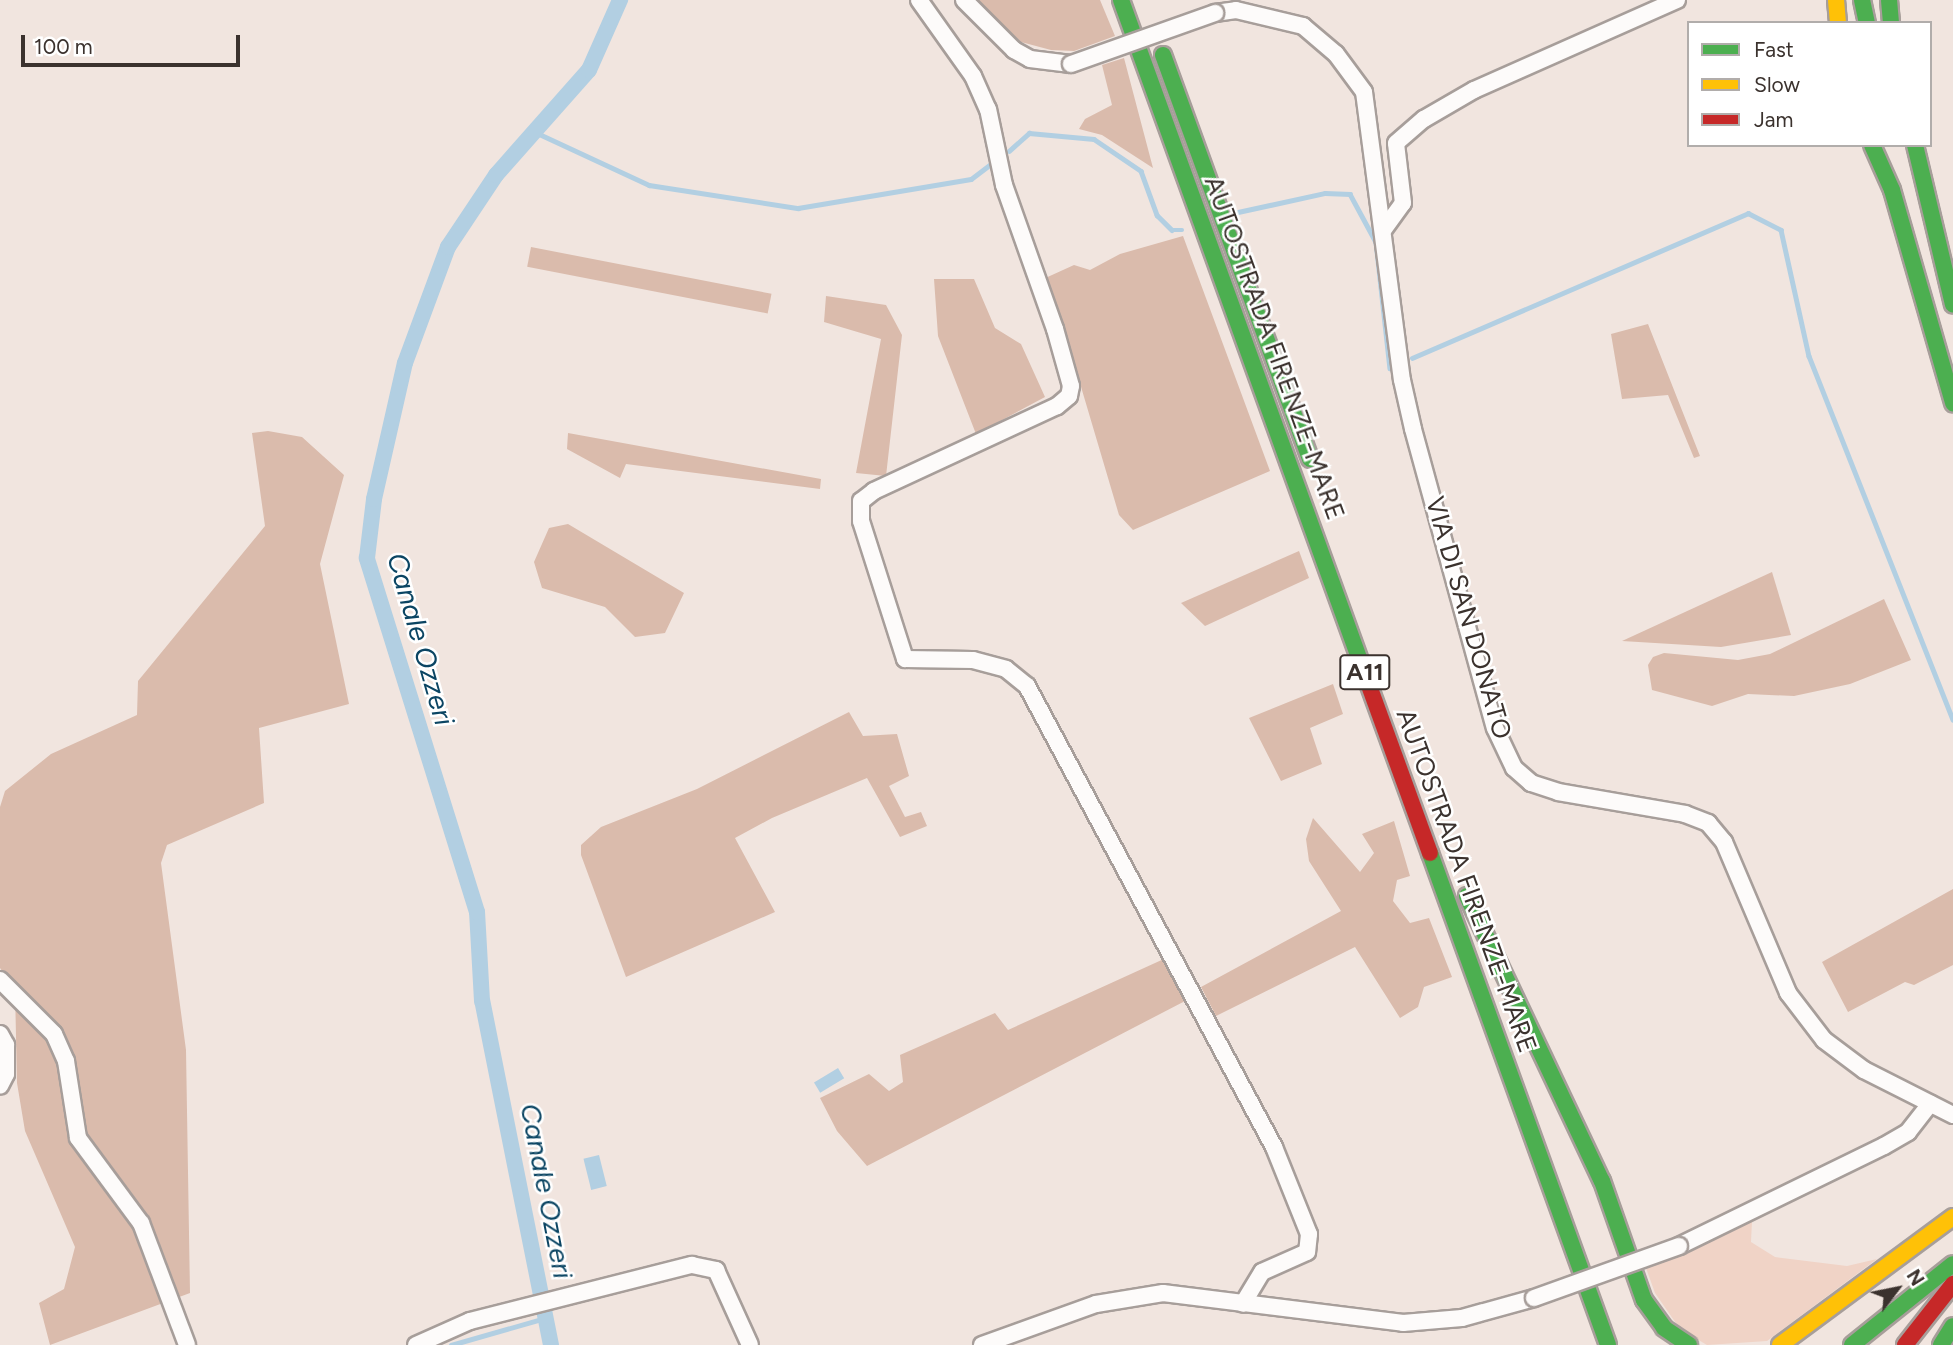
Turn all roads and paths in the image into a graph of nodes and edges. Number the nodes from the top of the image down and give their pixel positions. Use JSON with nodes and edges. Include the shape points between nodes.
{"nodes":[{"id":1,"x":919,"y":0,"type":"edge"},
{"id":2,"x":964,"y":0,"type":"edge"},
{"id":3,"x":1121,"y":0,"type":"edge"},
{"id":4,"x":1676,"y":0,"type":"edge"},
{"id":5,"x":1836,"y":0,"type":"edge"},
{"id":6,"x":1862,"y":0,"type":"edge"},
{"id":7,"x":1882,"y":0,"type":"edge"},
{"id":8,"x":1889,"y":0,"type":"edge"},
{"id":9,"x":1148,"y":13,"type":"dead end"},
{"id":10,"x":1838,"y":21,"type":"edge"},
{"id":11,"x":1867,"y":21,"type":"edge"},
{"id":12,"x":1888,"y":21,"type":"edge"},
{"id":13,"x":1889,"y":21,"type":"edge"},
{"id":14,"x":1873,"y":147,"type":"edge"},
{"id":15,"x":1915,"y":147,"type":"edge"},
{"id":16,"x":1898,"y":158,"type":"dead end"},
{"id":17,"x":1384,"y":229,"type":"junction"},
{"id":18,"x":1953,"y":305,"type":"edge"},
{"id":19,"x":1953,"y":401,"type":"edge"},
{"id":20,"x":1315,"y":476,"type":"dead end"},
{"id":21,"x":0,"y":980,"type":"edge"},
{"id":22,"x":0,"y":1034,"type":"edge"},
{"id":23,"x":1532,"y":1076,"type":"dead end"},
{"id":24,"x":0,"y":1086,"type":"edge"},
{"id":25,"x":1930,"y":1104,"type":"junction"},
{"id":26,"x":1953,"y":1115,"type":"edge"},
{"id":27,"x":1953,"y":1217,"type":"edge"},
{"id":28,"x":1953,"y":1234,"type":"edge"},
{"id":29,"x":1598,"y":1256,"type":"dead end"},
{"id":30,"x":1923,"y":1261,"type":"dead end"},
{"id":31,"x":1953,"y":1264,"type":"edge"},
{"id":32,"x":1953,"y":1284,"type":"edge"},
{"id":33,"x":1612,"y":1294,"type":"dead end"},
{"id":34,"x":1243,"y":1304,"type":"junction"},
{"id":35,"x":1953,"y":1326,"type":"edge"},
{"id":36,"x":187,"y":1345,"type":"edge"},
{"id":37,"x":416,"y":1345,"type":"edge"},
{"id":38,"x":750,"y":1345,"type":"edge"},
{"id":39,"x":982,"y":1345,"type":"edge"},
{"id":40,"x":1608,"y":1345,"type":"edge"},
{"id":41,"x":1689,"y":1345,"type":"edge"},
{"id":42,"x":1780,"y":1345,"type":"edge"},
{"id":43,"x":1853,"y":1345,"type":"edge"},
{"id":44,"x":1905,"y":1345,"type":"edge"},
{"id":45,"x":1941,"y":1345,"type":"edge"}],
"edges":[{"from":1,"to":34,"type":"street","via":[[973,76],[988,109],[1004,185],[1071,386],[1069,396],[1057,406],[874,491],[860,501],[861,521],[905,659],[973,660],[1006,669],[1027,686],[1274,1147],[1309,1234],[1307,1252],[1262,1272]]},
{"from":2,"to":17,"type":"street","name":"VIA DI SAN DONATO","bridge":true,"via":[[991,30],[1030,59],[1071,64],[1215,13],[1236,10],[1303,26],[1336,54],[1364,92]]},
{"from":3,"to":40,"type":"highway","name":"AUTOSTRADA FIRENZE-MARE","number":"A11"},
{"from":4,"to":17,"type":"street","via":[[1474,90],[1424,119],[1396,143],[1403,203]]},
{"from":5,"to":10,"type":"highway"},
{"from":6,"to":11,"type":"highway"},
{"from":7,"to":12,"type":"highway"},
{"from":8,"to":13,"type":"highway"},
{"from":9,"to":20,"type":"highway","name":"AUTOSTRADA FIRENZE-MARE"},
{"from":14,"to":19,"type":"highway","via":[[1892,190]]},
{"from":15,"to":18,"type":"highway"},
{"from":16,"to":19,"type":"highway"},
{"from":17,"to":25,"type":"street","name":"VIA DI SAN DONATO","via":[[1413,429],[1495,728],[1514,768],[1531,783],[1558,792],[1685,814],[1708,823],[1724,842],[1788,993],[1824,1040],[1864,1070]]},
{"from":21,"to":36,"type":"street","via":[[54,1034],[66,1061],[78,1138],[141,1223]]},
{"from":22,"to":24,"type":"street","via":[[6,1045],[6,1074]]},
{"from":23,"to":41,"type":"highway","name":"AUTOSTRADA FIRENZE-MARE","via":[[1464,890],[1602,1181],[1644,1300],[1664,1328]]},
{"from":25,"to":26,"type":"street","name":"VIA DI SAN DONATO"},
{"from":25,"to":34,"type":"street","bridge":true,"via":[[1908,1132],[1884,1146],[1679,1246],[1534,1298],[1462,1318],[1403,1323]]},
{"from":27,"to":42,"type":"highway"},
{"from":28,"to":30,"type":"highway"},
{"from":29,"to":33,"type":"highway"},
{"from":31,"to":43,"type":"highway"},
{"from":32,"to":44,"type":"highway"},
{"from":34,"to":39,"type":"street","via":[[1163,1293],[1097,1304]]},
{"from":35,"to":45,"type":"highway"},
{"from":37,"to":38,"type":"street","via":[[470,1321],[692,1265],[716,1270]]}]}
